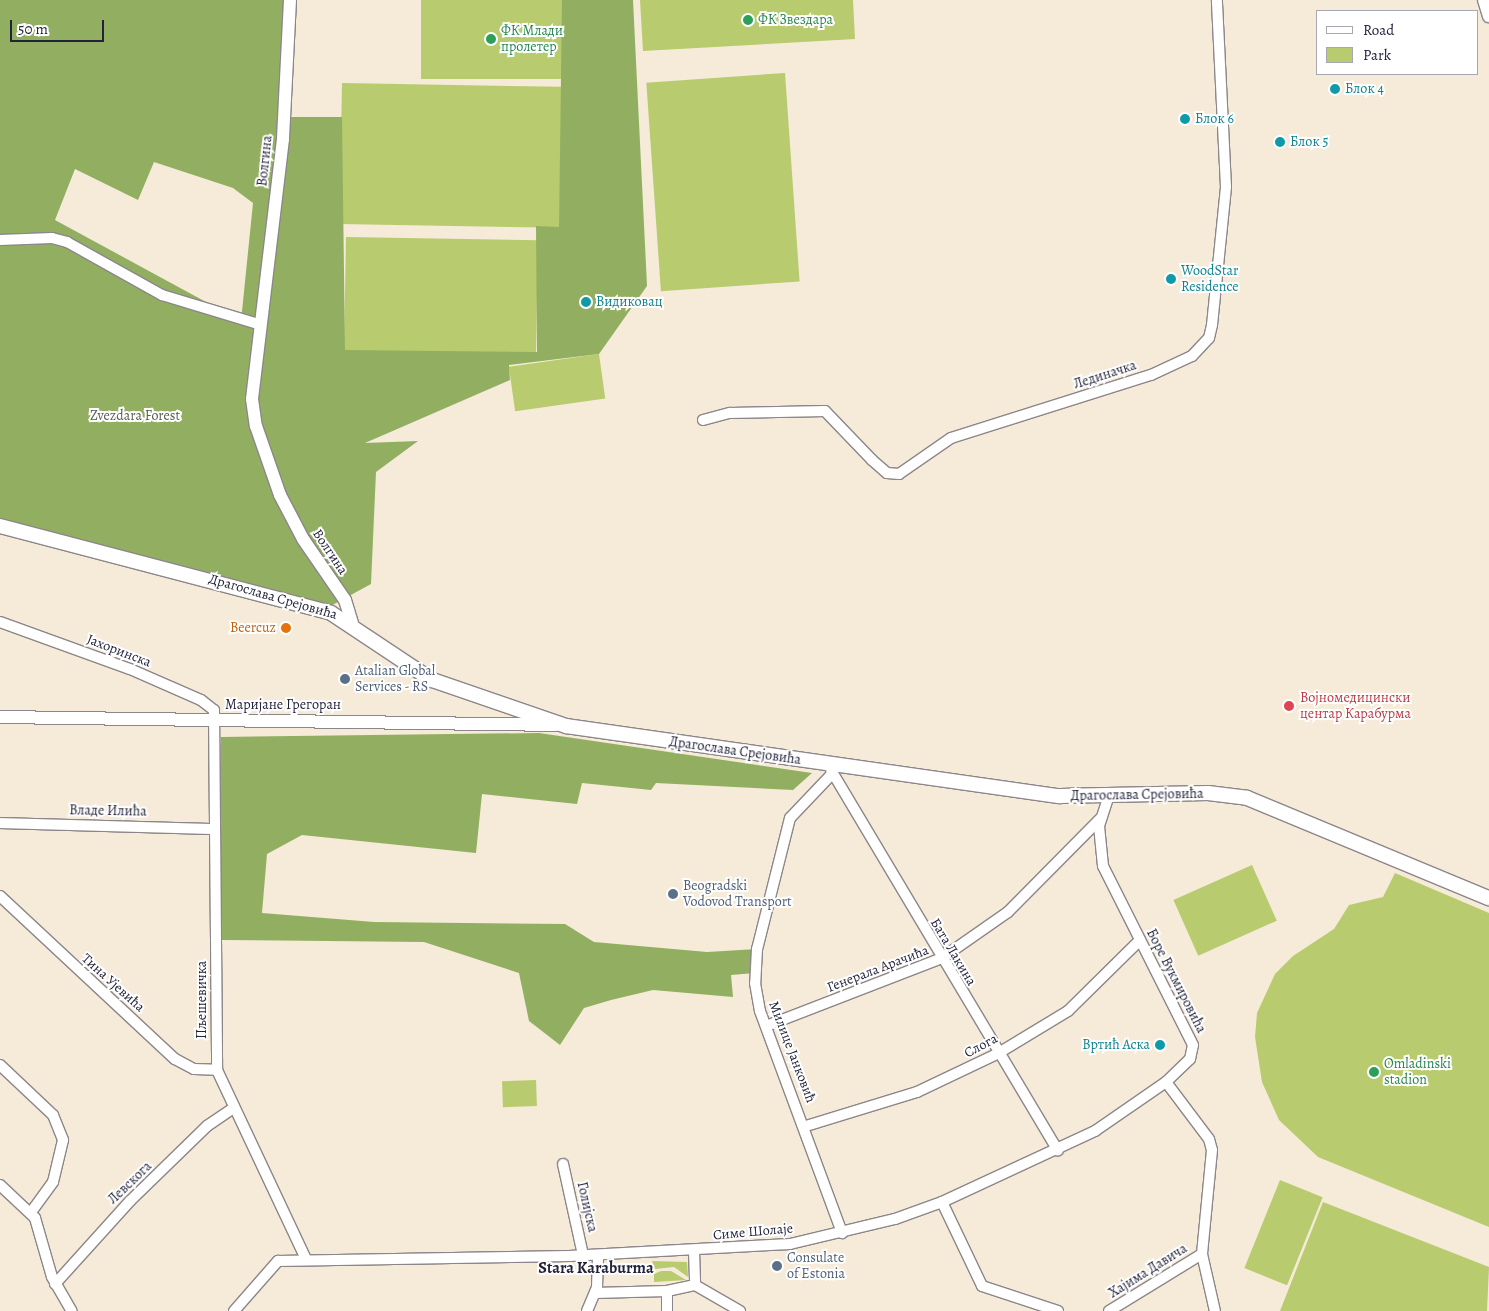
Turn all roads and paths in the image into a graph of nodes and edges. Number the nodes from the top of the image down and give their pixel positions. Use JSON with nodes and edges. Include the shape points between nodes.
{"nodes":[{"id":1,"x":290,"y":0,"type":"edge"},
{"id":2,"x":1217,"y":0,"type":"edge"},
{"id":3,"x":1484,"y":0,"type":"edge"},
{"id":4,"x":1489,"y":16,"type":"edge"},
{"id":5,"x":0,"y":240,"type":"edge"},
{"id":6,"x":258,"y":324,"type":"junction"},
{"id":7,"x":703,"y":420,"type":"dead end"},
{"id":8,"x":0,"y":526,"type":"edge"},
{"id":9,"x":0,"y":622,"type":"edge"},
{"id":10,"x":352,"y":623,"type":"junction"},
{"id":11,"x":0,"y":717,"type":"edge"},
{"id":12,"x":216,"y":720,"type":"junction"},
{"id":13,"x":566,"y":726,"type":"junction"},
{"id":14,"x":831,"y":770,"type":"junction"},
{"id":15,"x":1109,"y":796,"type":"junction"},
{"id":16,"x":1101,"y":818,"type":"junction"},
{"id":17,"x":0,"y":822,"type":"edge"},
{"id":18,"x":216,"y":829,"type":"junction"},
{"id":19,"x":0,"y":896,"type":"edge"},
{"id":20,"x":1489,"y":898,"type":"edge"},
{"id":21,"x":1140,"y":940,"type":"junction"},
{"id":22,"x":942,"y":958,"type":"junction"},
{"id":23,"x":766,"y":1026,"type":"junction"},
{"id":24,"x":997,"y":1054,"type":"junction"},
{"id":25,"x":0,"y":1065,"type":"edge"},
{"id":26,"x":217,"y":1070,"type":"junction"},
{"id":27,"x":1166,"y":1082,"type":"junction"},
{"id":28,"x":232,"y":1109,"type":"junction"},
{"id":29,"x":806,"y":1126,"type":"junction"},
{"id":30,"x":1058,"y":1151,"type":"junction"},
{"id":31,"x":563,"y":1164,"type":"dead end"},
{"id":32,"x":0,"y":1185,"type":"edge"},
{"id":33,"x":942,"y":1202,"type":"junction"},
{"id":34,"x":31,"y":1212,"type":"junction"},
{"id":35,"x":842,"y":1233,"type":"junction"},
{"id":36,"x":694,"y":1251,"type":"junction"},
{"id":37,"x":1202,"y":1254,"type":"junction"},
{"id":38,"x":583,"y":1255,"type":"junction"},
{"id":39,"x":598,"y":1255,"type":"junction"},
{"id":40,"x":306,"y":1259,"type":"junction"},
{"id":41,"x":55,"y":1284,"type":"junction"},
{"id":42,"x":696,"y":1285,"type":"junction"},
{"id":43,"x":667,"y":1291,"type":"junction"},
{"id":44,"x":595,"y":1293,"type":"junction"},
{"id":45,"x":72,"y":1311,"type":"edge"},
{"id":46,"x":234,"y":1311,"type":"edge"},
{"id":47,"x":586,"y":1311,"type":"edge"},
{"id":48,"x":667,"y":1311,"type":"edge"},
{"id":49,"x":740,"y":1311,"type":"edge"},
{"id":50,"x":1058,"y":1311,"type":"edge"},
{"id":51,"x":1109,"y":1311,"type":"edge"},
{"id":52,"x":1215,"y":1311,"type":"edge"}],
"edges":[{"from":1,"to":6,"type":"street","name":"Волгина","via":[[283,139]]},
{"from":2,"to":7,"type":"street","name":"Лединачка","via":[[1226,187],[1212,326],[1209,338],[1192,356],[1151,374],[951,438],[899,474],[887,473],[825,411],[730,413]]},
{"from":3,"to":4,"type":"street"},
{"from":5,"to":6,"type":"street","via":[[67,242],[162,295]]},
{"from":6,"to":10,"type":"street","name":"Волгина","via":[[252,399],[267,464],[292,520],[345,600]]},
{"from":8,"to":10,"type":"main road","name":"Драгослава Срејовића","via":[[298,603]]},
{"from":9,"to":12,"type":"street","name":"Јахоринска","via":[[201,700],[214,710]]},
{"from":10,"to":13,"type":"main road","name":"Драгослава Срејовића","via":[[432,680]]},
{"from":11,"to":12,"type":"street","name":"Маријане Грегоран"},
{"from":12,"to":13,"type":"street","name":"Маријане Грегоран","via":[[474,720]]},
{"from":12,"to":18,"type":"street","name":"Пљешевичка"},
{"from":13,"to":14,"type":"main road","name":"Драгослава Срејовића"},
{"from":14,"to":15,"type":"main road","name":"Драгослава Срејовића","via":[[1060,796]]},
{"from":14,"to":22,"type":"street","name":"Бата Лакина"},
{"from":14,"to":23,"type":"street","name":"Милице Јанковић","via":[[793,810],[778,863],[755,973]]},
{"from":15,"to":16,"type":"street","name":"Боре Вукмировића"},
{"from":15,"to":20,"type":"main road","name":"Драгослава Срејовића","via":[[1208,793],[1260,801]]},
{"from":16,"to":21,"type":"street","name":"Боре Вукмировића","via":[[1103,866]]},
{"from":16,"to":22,"type":"street","name":"Генерала Арачића","via":[[1008,912]]},
{"from":17,"to":18,"type":"street","name":"Владе Илића"},
{"from":18,"to":26,"type":"street","name":"Пљешевичка"},
{"from":19,"to":26,"type":"street","name":"Тина Ујевића","via":[[175,1059],[194,1069]]},
{"from":21,"to":24,"type":"street","name":"Слога","via":[[1068,1011]]},
{"from":21,"to":27,"type":"street","name":"Боре Вукмировића","via":[[1193,1045],[1190,1059]]},
{"from":22,"to":23,"type":"street","name":"Генерала Арачића"},
{"from":22,"to":24,"type":"street","name":"Бата Лакина"},
{"from":23,"to":29,"type":"street","name":"Милице Јанковић"},
{"from":24,"to":29,"type":"street","name":"Слога","via":[[917,1092]]},
{"from":24,"to":30,"type":"street","name":"Бата Лакина"},
{"from":25,"to":34,"type":"street","via":[[53,1115],[63,1140],[53,1182]]},
{"from":26,"to":28,"type":"street","name":"Пљешевичка"},
{"from":27,"to":30,"type":"street","name":"Симе Шолаје","via":[[1109,1123]]},
{"from":27,"to":37,"type":"street","via":[[1209,1139],[1212,1150]]},
{"from":28,"to":40,"type":"street","name":"Пљешевичка"},
{"from":28,"to":41,"type":"street","name":"Левскога","via":[[207,1126],[130,1201]]},
{"from":29,"to":35,"type":"street","name":"Милице Јанковић"},
{"from":30,"to":33,"type":"street","name":"Симе Шолаје"},
{"from":31,"to":38,"type":"street","name":"Голијска"},
{"from":32,"to":34,"type":"street"},
{"from":33,"to":35,"type":"street","name":"Симе Шолаје"},
{"from":33,"to":50,"type":"street","via":[[982,1286]]},
{"from":34,"to":41,"type":"street"},
{"from":35,"to":36,"type":"street","name":"Симе Шолаје","via":[[790,1244]]},
{"from":36,"to":39,"type":"street","name":"Симе Шолаје"},
{"from":36,"to":42,"type":"street"},
{"from":37,"to":51,"type":"street","name":"Хајима Давича"},
{"from":37,"to":52,"type":"street"},
{"from":38,"to":39,"type":"street","name":"Симе Шолаје"},
{"from":38,"to":40,"type":"street","name":"Симе Шолаје"},
{"from":39,"to":44,"type":"street"},
{"from":40,"to":46,"type":"street","name":"Симе Шолаје","via":[[272,1264]]},
{"from":41,"to":45,"type":"street"},
{"from":42,"to":43,"type":"street"},
{"from":42,"to":49,"type":"street"},
{"from":43,"to":44,"type":"street"},
{"from":43,"to":48,"type":"street"},
{"from":44,"to":47,"type":"street"}]}
